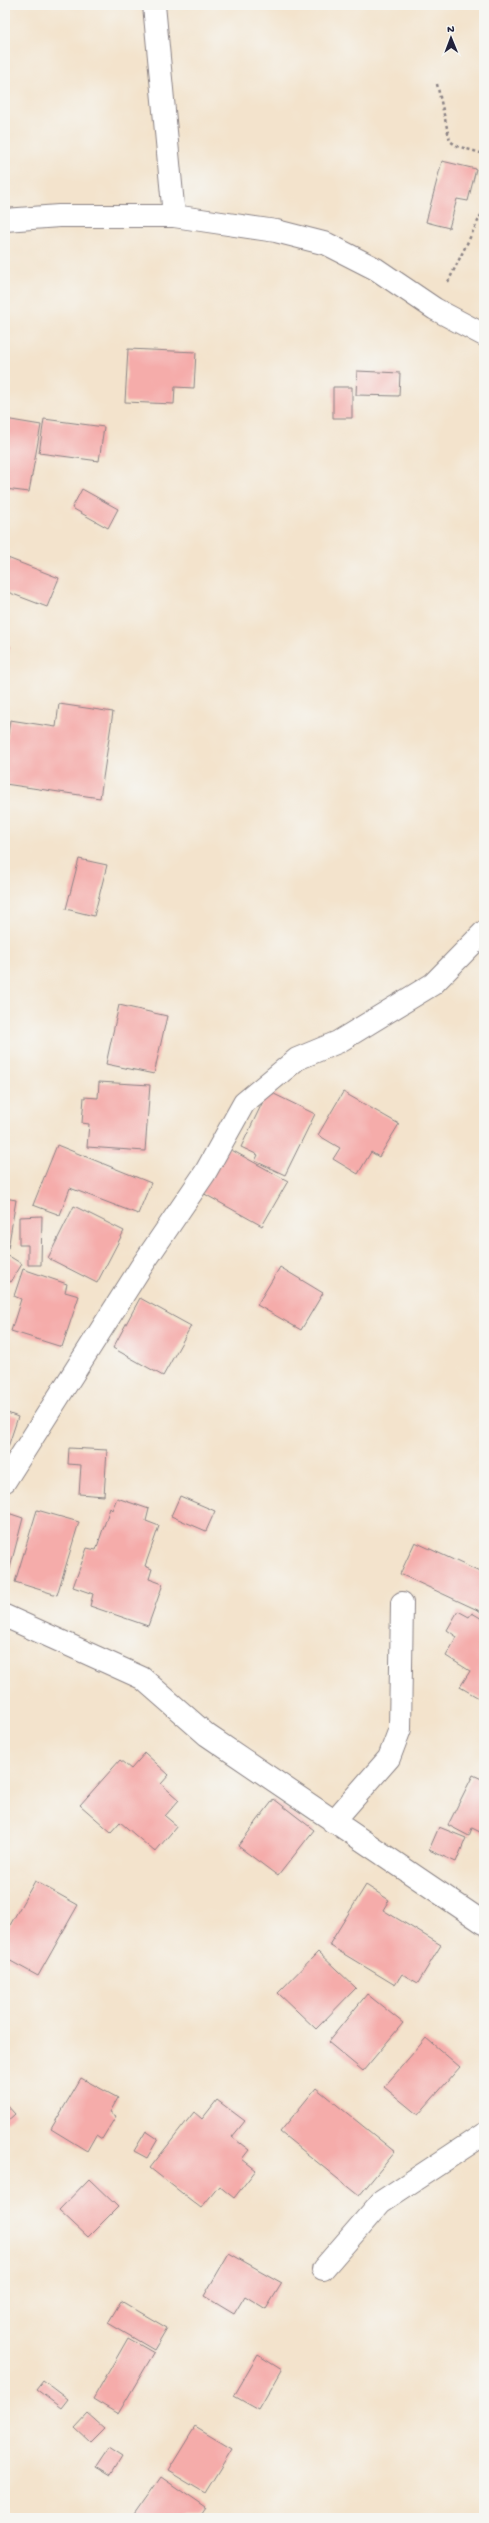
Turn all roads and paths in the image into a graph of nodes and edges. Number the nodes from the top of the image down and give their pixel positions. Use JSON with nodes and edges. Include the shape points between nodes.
{"nodes":[{"id":1,"x":154,"y":5,"type":"edge"},
{"id":2,"x":437,"y":84,"type":"dead end"},
{"id":3,"x":484,"y":154,"type":"edge"},
{"id":4,"x":484,"y":209,"type":"edge"},
{"id":5,"x":174,"y":216,"type":"junction"},
{"id":6,"x":5,"y":220,"type":"edge"},
{"id":7,"x":435,"y":309,"type":"junction"},
{"id":8,"x":484,"y":335,"type":"edge"},
{"id":9,"x":484,"y":932,"type":"edge"},
{"id":10,"x":5,"y":1481,"type":"edge"},
{"id":11,"x":402,"y":1603,"type":"dead end"},
{"id":12,"x":5,"y":1616,"type":"edge"},
{"id":13,"x":333,"y":1822,"type":"junction"},
{"id":14,"x":484,"y":1923,"type":"edge"},
{"id":15,"x":484,"y":2134,"type":"edge"},
{"id":16,"x":323,"y":2269,"type":"dead end"}],
"edges":[{"from":1,"to":5,"type":"street"},
{"from":2,"to":3,"type":"path","via":[[450,140],[457,146]]},
{"from":4,"to":7,"type":"path"},
{"from":5,"to":6,"type":"street","via":[[59,216]]},
{"from":5,"to":7,"type":"street","via":[[276,231],[328,244],[376,269]]},
{"from":7,"to":8,"type":"street"},
{"from":9,"to":10,"type":"street","via":[[432,984],[338,1042],[297,1059],[244,1103],[205,1173],[141,1267]]},
{"from":11,"to":13,"type":"street","via":[[400,1729],[389,1758]]},
{"from":12,"to":13,"type":"street","via":[[142,1678],[207,1735]]},
{"from":13,"to":14,"type":"street"},
{"from":15,"to":16,"type":"street","via":[[381,2202]]}]}
